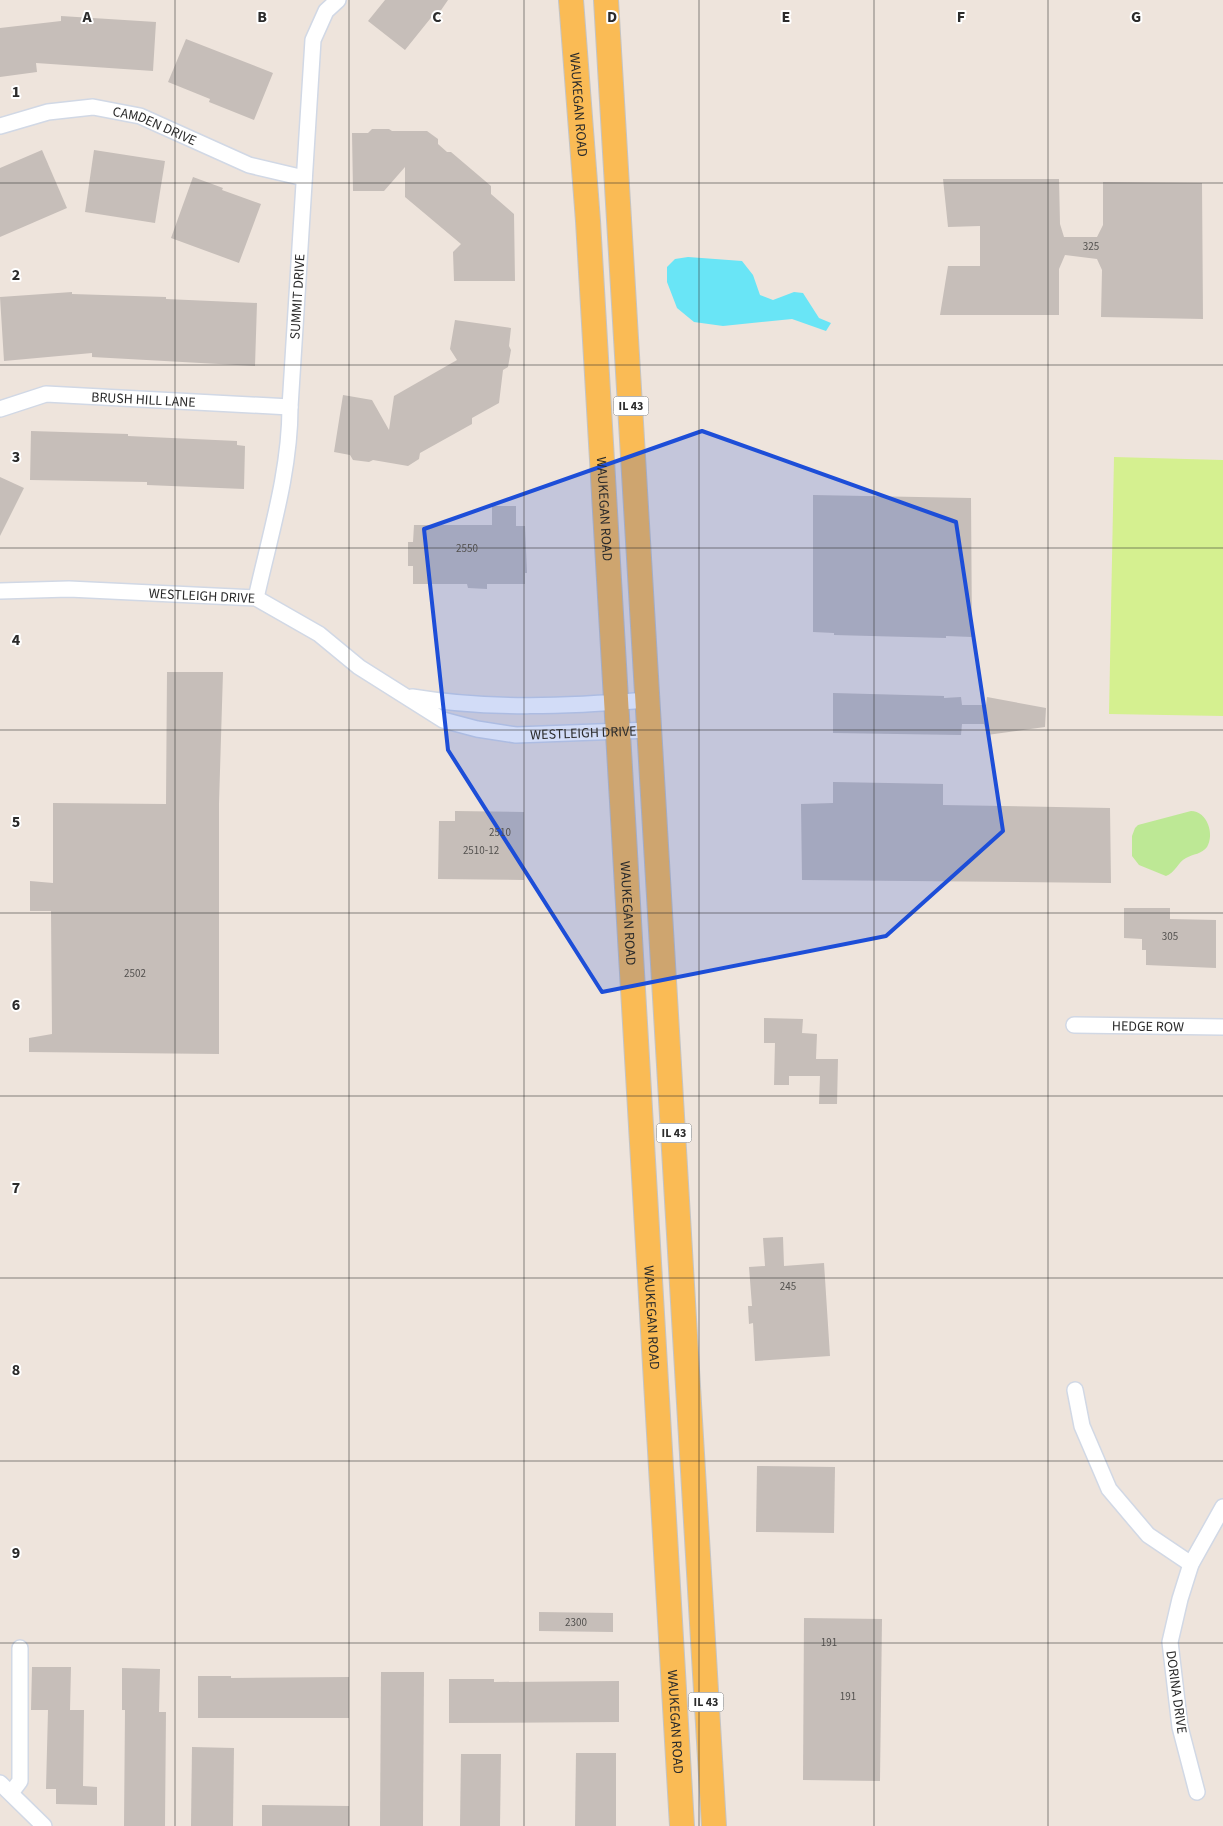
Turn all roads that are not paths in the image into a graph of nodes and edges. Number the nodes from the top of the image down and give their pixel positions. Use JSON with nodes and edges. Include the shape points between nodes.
{"nodes":[{"id":1,"x":338,"y":0,"type":"edge"},
{"id":2,"x":571,"y":0,"type":"edge"},
{"id":3,"x":606,"y":0,"type":"edge"},
{"id":4,"x":0,"y":126,"type":"edge"},
{"id":5,"x":304,"y":178,"type":"junction"},
{"id":6,"x":290,"y":407,"type":"junction"},
{"id":7,"x":0,"y":408,"type":"edge"},
{"id":8,"x":0,"y":591,"type":"edge"},
{"id":9,"x":256,"y":598,"type":"junction"},
{"id":10,"x":406,"y":696,"type":"junction"},
{"id":11,"x":648,"y":700,"type":"junction"},
{"id":12,"x":617,"y":703,"type":"junction"},
{"id":13,"x":650,"y":730,"type":"junction"},
{"id":14,"x":617,"y":731,"type":"junction"},
{"id":15,"x":1074,"y":1025,"type":"dead end"},
{"id":16,"x":1223,"y":1027,"type":"edge"},
{"id":17,"x":672,"y":1114,"type":"junction"},
{"id":18,"x":641,"y":1116,"type":"junction"},
{"id":19,"x":1075,"y":1390,"type":"dead end"},
{"id":20,"x":1223,"y":1507,"type":"edge"},
{"id":21,"x":1191,"y":1564,"type":"junction"},
{"id":22,"x":20,"y":1648,"type":"dead end"},
{"id":23,"x":6,"y":1788,"type":"edge"},
{"id":24,"x":1197,"y":1792,"type":"dead end"},
{"id":25,"x":44,"y":1826,"type":"edge"},
{"id":26,"x":682,"y":1826,"type":"edge"},
{"id":27,"x":714,"y":1826,"type":"edge"}],
"edges":[{"from":1,"to":5,"type":"street","name":"SUMMIT DRIVE","via":[[326,11],[313,40]]},
{"from":2,"to":12,"type":"main road","name":"WAUKEGAN ROAD","number":"IL 43","via":[[588,221]]},
{"from":3,"to":11,"type":"main road","number":"IL 43"},
{"from":4,"to":5,"type":"street","name":"CAMDEN DRIVE","via":[[48,112],[93,107],[140,116],[249,166]]},
{"from":5,"to":6,"type":"street","name":"SUMMIT DRIVE"},
{"from":6,"to":7,"type":"street","name":"BRUSH HILL LANE","via":[[46,394]]},
{"from":6,"to":9,"type":"street","name":"SUMMIT DRIVE","via":[[290,437],[283,486]]},
{"from":8,"to":9,"type":"street","name":"WESTLEIGH DRIVE","via":[[69,589]]},
{"from":9,"to":10,"type":"street","name":"WESTLEIGH DRIVE","via":[[319,634],[359,667]]},
{"from":10,"to":12,"type":"street","name":"WESTLEIGH DRIVE","via":[[447,703],[505,706]]},
{"from":10,"to":14,"type":"street","name":"WESTLEIGH DRIVE","via":[[443,720],[477,729],[516,735]]},
{"from":11,"to":12,"type":"street","name":"WESTLEIGH DRIVE"},
{"from":11,"to":13,"type":"main road","number":"IL 43"},
{"from":12,"to":14,"type":"main road","name":"WAUKEGAN ROAD","number":"IL 43"},
{"from":13,"to":14,"type":"street","name":"WESTLEIGH DRIVE"},
{"from":13,"to":17,"type":"main road","number":"IL 43"},
{"from":14,"to":18,"type":"main road","name":"WAUKEGAN ROAD","number":"IL 43"},
{"from":15,"to":16,"type":"street","name":"HEDGE ROW"},
{"from":17,"to":18,"type":"main road"},
{"from":17,"to":27,"type":"main road","number":"IL 43"},
{"from":18,"to":26,"type":"main road","name":"WAUKEGAN ROAD","number":"IL 43"},
{"from":19,"to":21,"type":"street","via":[[1082,1426],[1109,1489],[1148,1535]]},
{"from":20,"to":21,"type":"street","name":"DORINA DRIVE"},
{"from":21,"to":24,"type":"street","name":"DORINA DRIVE","via":[[1170,1642],[1180,1727]]},
{"from":22,"to":23,"type":"street","via":[[20,1781]]},
{"from":23,"to":25,"type":"street"}]}
